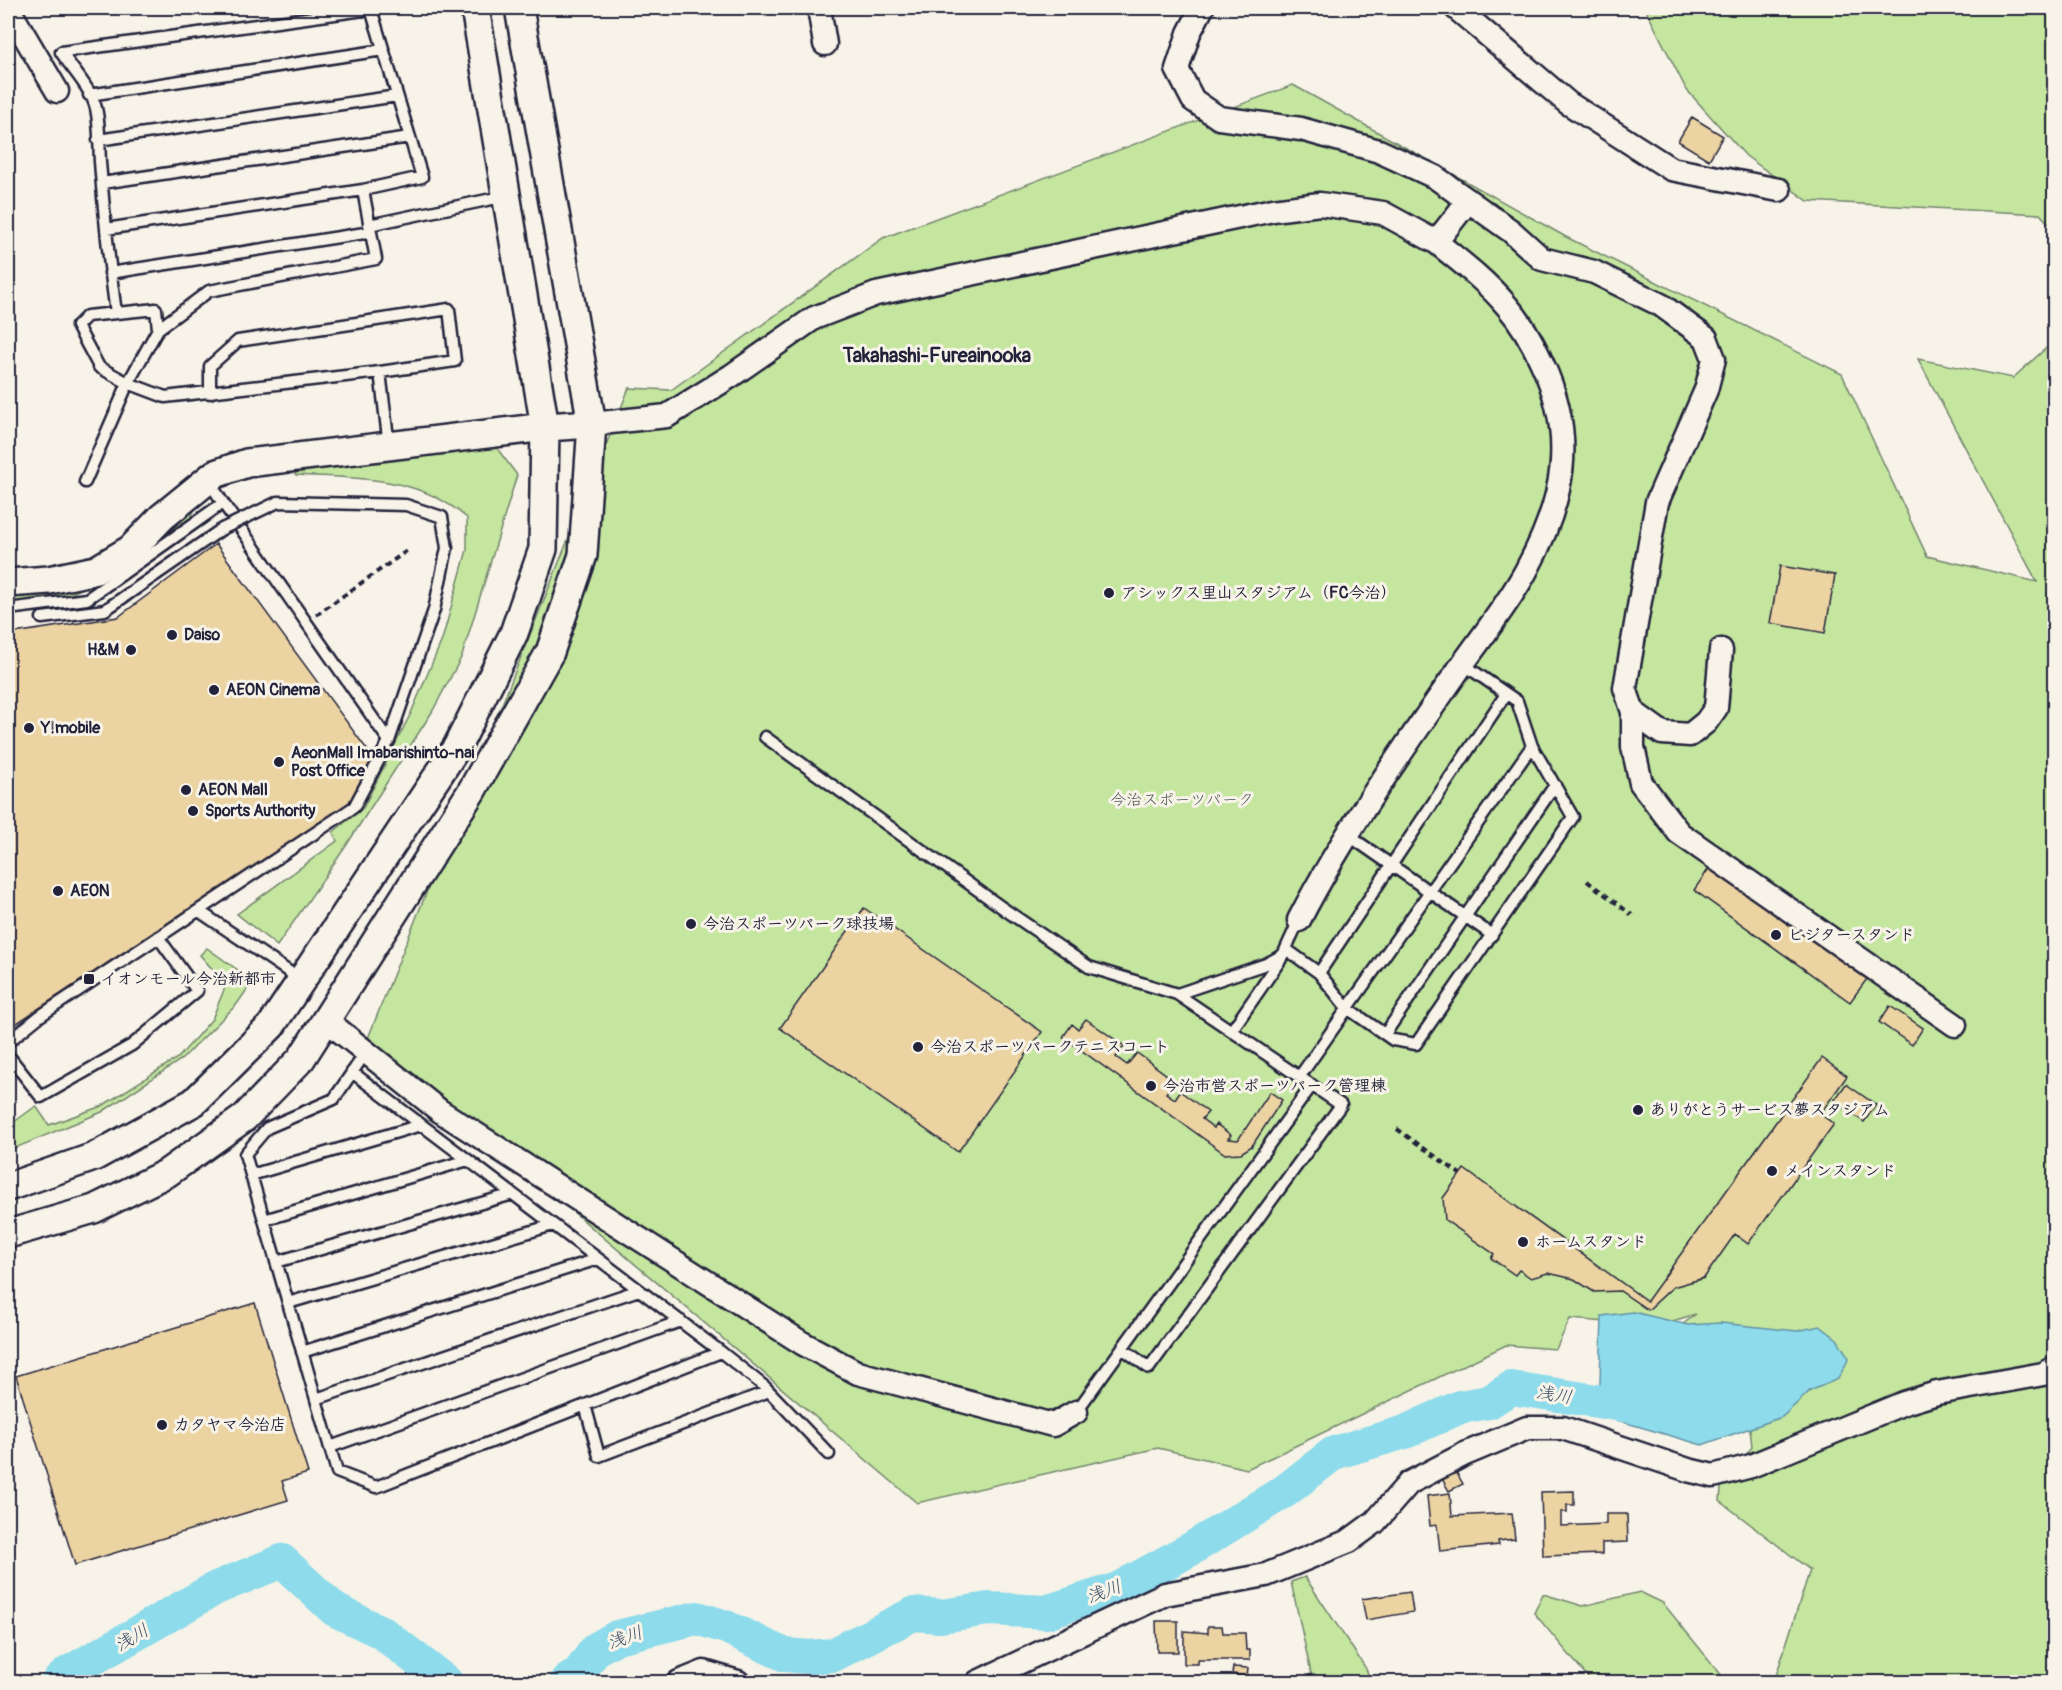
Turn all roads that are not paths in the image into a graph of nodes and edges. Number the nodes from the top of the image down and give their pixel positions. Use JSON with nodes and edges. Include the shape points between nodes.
{"nodes":[{"id":1,"x":8,"y":8,"type":"edge"},
{"id":2,"x":476,"y":8,"type":"edge"},
{"id":3,"x":519,"y":8,"type":"edge"},
{"id":4,"x":819,"y":8,"type":"edge"},
{"id":5,"x":1202,"y":8,"type":"edge"},
{"id":6,"x":1456,"y":8,"type":"edge"},
{"id":7,"x":825,"y":44,"type":"dead end"},
{"id":8,"x":383,"y":50,"type":"junction"},
{"id":9,"x":57,"y":91,"type":"dead end"},
{"id":10,"x":90,"y":95,"type":"junction"},
{"id":11,"x":397,"y":96,"type":"junction"},
{"id":12,"x":410,"y":137,"type":"junction"},
{"id":13,"x":98,"y":140,"type":"junction"},
{"id":14,"x":102,"y":183,"type":"junction"},
{"id":15,"x":363,"y":190,"type":"junction"},
{"id":16,"x":1779,"y":190,"type":"dead end"},
{"id":17,"x":507,"y":196,"type":"junction"},
{"id":18,"x":1468,"y":201,"type":"junction"},
{"id":19,"x":370,"y":228,"type":"junction"},
{"id":20,"x":106,"y":229,"type":"junction"},
{"id":21,"x":1436,"y":242,"type":"junction"},
{"id":22,"x":110,"y":273,"type":"junction"},
{"id":23,"x":116,"y":313,"type":"junction"},
{"id":24,"x":158,"y":329,"type":"junction"},
{"id":25,"x":380,"y":372,"type":"junction"},
{"id":26,"x":128,"y":383,"type":"junction"},
{"id":27,"x":210,"y":393,"type":"junction"},
{"id":28,"x":591,"y":424,"type":"junction"},
{"id":29,"x":545,"y":427,"type":"junction"},
{"id":30,"x":390,"y":446,"type":"junction"},
{"id":31,"x":208,"y":480,"type":"junction"},
{"id":32,"x":85,"y":482,"type":"dead end"},
{"id":33,"x":223,"y":503,"type":"junction"},
{"id":34,"x":8,"y":583,"type":"edge"},
{"id":35,"x":8,"y":609,"type":"edge"},
{"id":36,"x":42,"y":618,"type":"dead end"},
{"id":37,"x":1721,"y":650,"type":"dead end"},
{"id":38,"x":1463,"y":664,"type":"junction"},
{"id":39,"x":1506,"y":694,"type":"junction"},
{"id":40,"x":1633,"y":712,"type":"junction"},
{"id":41,"x":765,"y":737,"type":"dead end"},
{"id":42,"x":389,"y":741,"type":"junction"},
{"id":43,"x":1532,"y":746,"type":"junction"},
{"id":44,"x":1555,"y":785,"type":"junction"},
{"id":45,"x":1348,"y":835,"type":"junction"},
{"id":46,"x":1392,"y":864,"type":"junction"},
{"id":47,"x":1429,"y":891,"type":"junction"},
{"id":48,"x":199,"y":910,"type":"junction"},
{"id":49,"x":1465,"y":916,"type":"junction"},
{"id":50,"x":1299,"y":920,"type":"joint"},
{"id":51,"x":1492,"y":935,"type":"junction"},
{"id":52,"x":158,"y":938,"type":"junction"},
{"id":53,"x":1285,"y":952,"type":"junction"},
{"id":54,"x":1318,"y":973,"type":"junction"},
{"id":55,"x":302,"y":981,"type":"junction"},
{"id":56,"x":1177,"y":994,"type":"junction"},
{"id":57,"x":1347,"y":1008,"type":"junction"},
{"id":58,"x":326,"y":1020,"type":"junction"},
{"id":59,"x":1954,"y":1025,"type":"dead end"},
{"id":60,"x":1232,"y":1030,"type":"junction"},
{"id":61,"x":1385,"y":1034,"type":"junction"},
{"id":62,"x":8,"y":1042,"type":"edge"},
{"id":63,"x":366,"y":1052,"type":"junction"},
{"id":64,"x":8,"y":1055,"type":"edge"},
{"id":65,"x":352,"y":1072,"type":"junction"},
{"id":66,"x":1300,"y":1076,"type":"junction"},
{"id":67,"x":1312,"y":1084,"type":"junction"},
{"id":68,"x":421,"y":1125,"type":"junction"},
{"id":69,"x":468,"y":1160,"type":"junction"},
{"id":70,"x":251,"y":1175,"type":"junction"},
{"id":71,"x":8,"y":1187,"type":"edge"},
{"id":72,"x":513,"y":1194,"type":"junction"},
{"id":73,"x":264,"y":1220,"type":"junction"},
{"id":74,"x":553,"y":1225,"type":"junction"},
{"id":75,"x":8,"y":1234,"type":"edge"},
{"id":76,"x":598,"y":1259,"type":"junction"},
{"id":77,"x":276,"y":1262,"type":"junction"},
{"id":78,"x":639,"y":1290,"type":"junction"},
{"id":79,"x":288,"y":1303,"type":"junction"},
{"id":80,"x":681,"y":1321,"type":"junction"},
{"id":81,"x":1122,"y":1348,"type":"junction"},
{"id":82,"x":302,"y":1352,"type":"junction"},
{"id":83,"x":721,"y":1352,"type":"junction"},
{"id":84,"x":2055,"y":1368,"type":"edge"},
{"id":85,"x":769,"y":1391,"type":"junction"},
{"id":86,"x":316,"y":1399,"type":"junction"},
{"id":87,"x":585,"y":1405,"type":"junction"},
{"id":88,"x":1076,"y":1412,"type":"joint"},
{"id":89,"x":330,"y":1447,"type":"junction"},
{"id":90,"x":829,"y":1454,"type":"dead end"},
{"id":91,"x":679,"y":1683,"type":"edge"},
{"id":92,"x":738,"y":1683,"type":"edge"},
{"id":93,"x":978,"y":1683,"type":"edge"}],
"edges":[{"from":1,"to":9,"type":"street"},
{"from":2,"to":17,"type":"street"},
{"from":3,"to":28,"type":"street"},
{"from":4,"to":7,"type":"street"},
{"from":5,"to":18,"type":"street","via":[[1177,69],[1193,100],[1219,118],[1301,129],[1379,152],[1435,177]]},
{"from":6,"to":16,"type":"street","via":[[1568,102],[1671,169]]},
{"from":8,"to":10,"type":"lane"},
{"from":8,"to":10,"type":"lane","via":[[371,9],[61,52]]},
{"from":8,"to":11,"type":"lane"},
{"from":10,"to":13,"type":"lane","via":[[95,102]]},
{"from":11,"to":12,"type":"lane"},
{"from":11,"to":13,"type":"lane"},
{"from":12,"to":14,"type":"lane"},
{"from":12,"to":15,"type":"lane","via":[[422,177]]},
{"from":13,"to":14,"type":"lane"},
{"from":14,"to":20,"type":"lane"},
{"from":15,"to":19,"type":"lane"},
{"from":15,"to":20,"type":"lane"},
{"from":17,"to":19,"type":"lane"},
{"from":17,"to":29,"type":"street"},
{"from":18,"to":21,"type":"street"},
{"from":18,"to":40,"type":"street","via":[[1511,231],[1542,260],[1594,272],[1661,305],[1706,338],[1714,359],[1706,390],[1657,502],[1625,688]]},
{"from":19,"to":22,"type":"lane"},
{"from":19,"to":24,"type":"lane","via":[[376,259],[209,291]]},
{"from":20,"to":22,"type":"lane"},
{"from":21,"to":28,"type":"street","via":[[1383,213],[1320,204],[1273,210],[876,294],[814,318],[667,416]]},
{"from":21,"to":38,"type":"street","via":[[1485,282],[1533,342],[1562,420],[1564,451],[1560,486],[1538,549]]},
{"from":22,"to":23,"type":"lane"},
{"from":23,"to":24,"type":"lane","via":[[156,309]]},
{"from":23,"to":26,"type":"lane","via":[[87,316],[77,326],[99,367]]},
{"from":24,"to":26,"type":"lane"},
{"from":25,"to":27,"type":"lane"},
{"from":25,"to":27,"type":"lane","via":[[455,361],[449,309],[238,341],[210,366]]},
{"from":25,"to":30,"type":"lane"},
{"from":26,"to":27,"type":"lane","via":[[165,397]]},
{"from":26,"to":32,"type":"lane"},
{"from":28,"to":29,"type":"street"},
{"from":28,"to":58,"type":"street","via":[[583,555],[550,652],[471,792]]},
{"from":29,"to":30,"type":"street"},
{"from":29,"to":55,"type":"street","via":[[543,549],[514,633],[457,747]]},
{"from":30,"to":31,"type":"street","via":[[247,464]]},
{"from":31,"to":33,"type":"lane"},
{"from":31,"to":34,"type":"street","via":[[162,517],[131,549],[96,570],[49,580]]},
{"from":33,"to":35,"type":"lane","via":[[87,599]]},
{"from":33,"to":42,"type":"lane"},
{"from":36,"to":42,"type":"lane","bridge":true,"via":[[105,610],[222,530],[278,502],[405,505],[442,517],[447,548],[434,610]]},
{"from":37,"to":40,"type":"street","via":[[1716,708],[1690,735],[1662,733]]},
{"from":38,"to":39,"type":"lane"},
{"from":38,"to":45,"type":"street"},
{"from":39,"to":43,"type":"lane","via":[[1516,701]]},
{"from":39,"to":46,"type":"lane"},
{"from":40,"to":59,"type":"street","via":[[1633,747],[1641,783],[1679,833]]},
{"from":41,"to":56,"type":"lane","via":[[1089,967]]},
{"from":42,"to":48,"type":"lane","via":[[354,807]]},
{"from":43,"to":44,"type":"lane"},
{"from":43,"to":47,"type":"lane"},
{"from":44,"to":49,"type":"lane"},
{"from":44,"to":51,"type":"lane","via":[[1573,817]]},
{"from":45,"to":46,"type":"lane"},
{"from":45,"to":50,"type":"street"},
{"from":46,"to":47,"type":"lane"},
{"from":46,"to":54,"type":"lane"},
{"from":47,"to":49,"type":"lane"},
{"from":47,"to":57,"type":"lane"},
{"from":48,"to":52,"type":"lane"},
{"from":48,"to":55,"type":"lane"},
{"from":49,"to":51,"type":"lane"},
{"from":49,"to":61,"type":"lane"},
{"from":50,"to":53,"type":"lane"},
{"from":51,"to":61,"type":"lane","via":[[1416,1044],[1393,1040]]},
{"from":52,"to":62,"type":"lane","via":[[40,1016]]},
{"from":52,"to":64,"type":"lane","via":[[197,991],[132,1045],[40,1097]]},
{"from":53,"to":54,"type":"lane"},
{"from":53,"to":56,"type":"lane","via":[[1266,964]]},
{"from":53,"to":60,"type":"lane"},
{"from":54,"to":57,"type":"lane"},
{"from":55,"to":71,"type":"street","via":[[271,1026],[194,1102],[94,1157]]},
{"from":56,"to":60,"type":"lane"},
{"from":57,"to":61,"type":"lane"},
{"from":57,"to":66,"type":"lane"},
{"from":58,"to":63,"type":"street"},
{"from":58,"to":75,"type":"street","via":[[301,1059],[244,1118],[167,1173],[94,1209]]},
{"from":60,"to":66,"type":"lane"},
{"from":63,"to":65,"type":"lane"},
{"from":63,"to":88,"type":"street","via":[[440,1111],[802,1343],[858,1373],[1053,1425]]},
{"from":65,"to":68,"type":"lane"},
{"from":65,"to":70,"type":"lane","via":[[333,1099],[267,1128],[245,1154]]},
{"from":66,"to":67,"type":"lane"},
{"from":67,"to":81,"type":"lane"},
{"from":67,"to":81,"type":"lane","via":[[1341,1105],[1149,1368]]},
{"from":68,"to":69,"type":"lane"},
{"from":68,"to":70,"type":"lane"},
{"from":69,"to":72,"type":"lane"},
{"from":69,"to":73,"type":"lane"},
{"from":70,"to":73,"type":"lane"},
{"from":72,"to":74,"type":"lane"},
{"from":72,"to":77,"type":"lane"},
{"from":73,"to":77,"type":"lane"},
{"from":74,"to":76,"type":"lane"},
{"from":74,"to":79,"type":"lane"},
{"from":76,"to":78,"type":"lane"},
{"from":76,"to":82,"type":"lane"},
{"from":77,"to":79,"type":"lane"},
{"from":78,"to":80,"type":"lane"},
{"from":78,"to":86,"type":"lane"},
{"from":79,"to":82,"type":"lane"},
{"from":80,"to":83,"type":"lane"},
{"from":80,"to":89,"type":"lane"},
{"from":81,"to":88,"type":"lane"},
{"from":82,"to":86,"type":"lane"},
{"from":83,"to":85,"type":"lane"},
{"from":83,"to":87,"type":"lane"},
{"from":84,"to":93,"type":"street","via":[[2043,1374],[1904,1403],[1751,1466],[1713,1476],[1563,1428],[1527,1428],[1465,1454],[1409,1484],[1375,1522],[1349,1541],[1266,1575],[1166,1594]]},
{"from":85,"to":87,"type":"lane","via":[[599,1456]]},
{"from":85,"to":90,"type":"lane"},
{"from":86,"to":89,"type":"lane"},
{"from":87,"to":89,"type":"lane","via":[[376,1487],[337,1472]]},
{"from":91,"to":92,"type":"street","via":[[704,1672]]}]}
